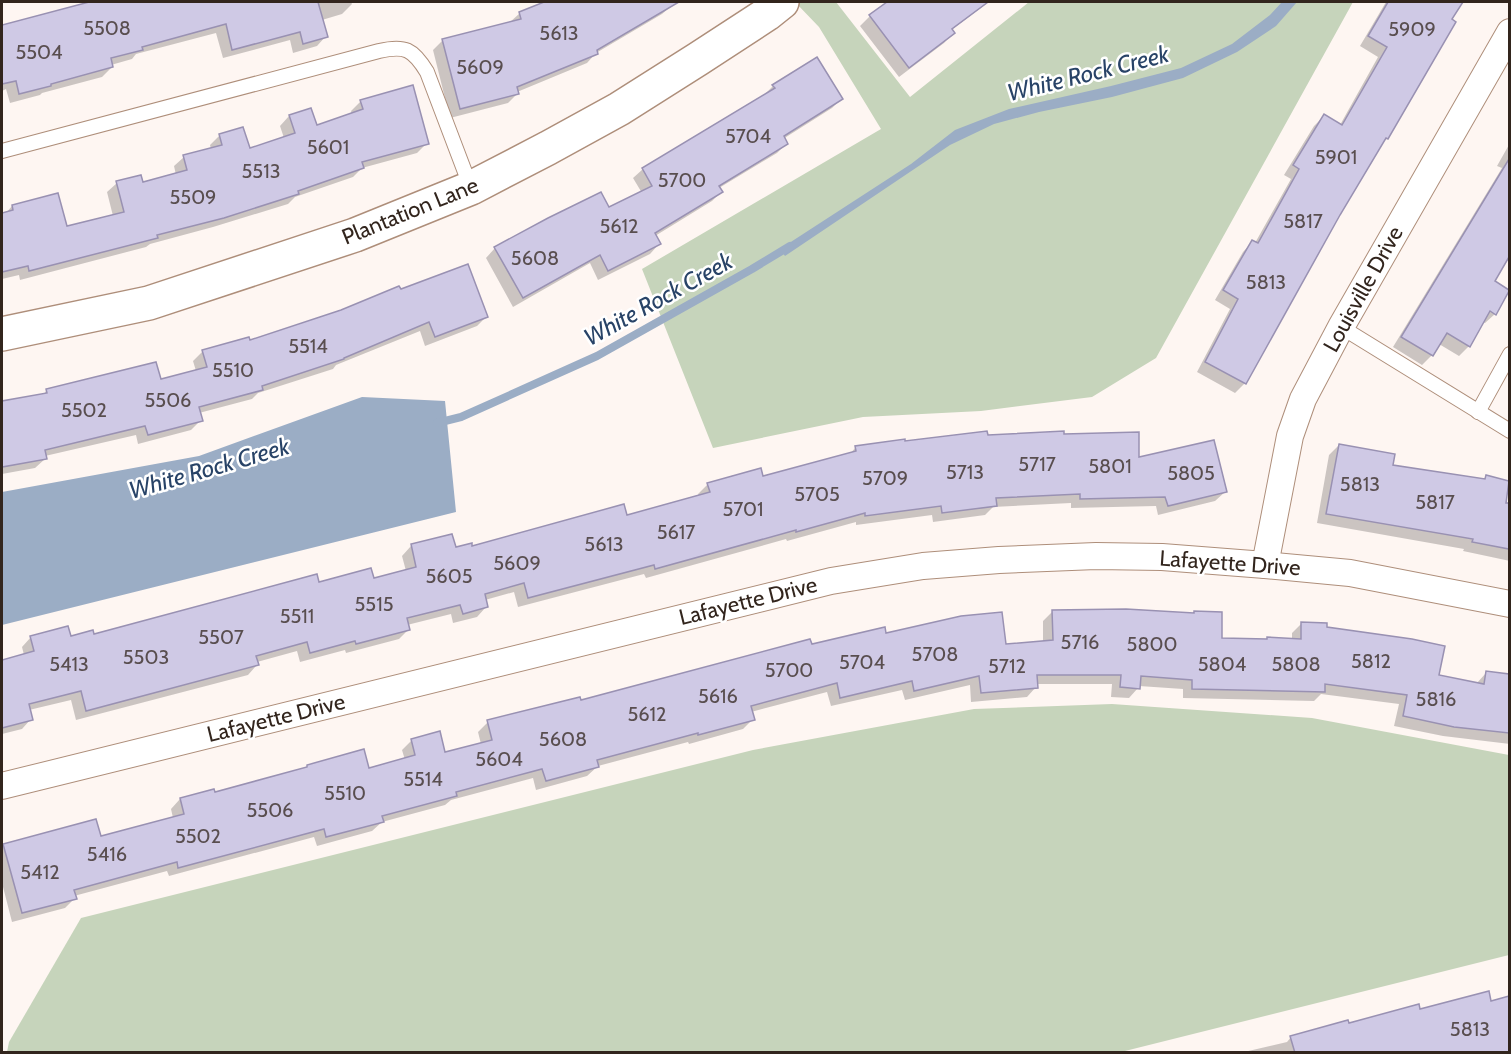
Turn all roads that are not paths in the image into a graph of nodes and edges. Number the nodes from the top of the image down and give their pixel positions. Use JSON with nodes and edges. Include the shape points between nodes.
{"nodes":[{"id":1,"x":782,"y":2,"type":"edge"},
{"id":2,"x":1509,"y":32,"type":"edge"},
{"id":3,"x":2,"y":151,"type":"edge"},
{"id":4,"x":471,"y":188,"type":"junction"},
{"id":5,"x":1341,"y":327,"type":"junction"},
{"id":6,"x":2,"y":334,"type":"edge"},
{"id":7,"x":1509,"y":354,"type":"edge"},
{"id":8,"x":1478,"y":412,"type":"junction"},
{"id":9,"x":1509,"y":431,"type":"edge"},
{"id":10,"x":1265,"y":565,"type":"junction"},
{"id":11,"x":1509,"y":604,"type":"edge"},
{"id":12,"x":2,"y":786,"type":"edge"}],
"edges":[{"from":1,"to":4,"type":"street","name":"Plantation Lane","via":[[619,109]]},
{"from":2,"to":5,"type":"street","name":"Louisville Drive"},
{"from":3,"to":4,"type":"lane","via":[[400,47],[413,53],[427,72]]},
{"from":4,"to":6,"type":"street","name":"Plantation Lane","via":[[356,235],[149,303]]},
{"from":5,"to":8,"type":"lane"},
{"from":5,"to":10,"type":"street","name":"Louisville Drive","via":[[1303,399],[1290,436]]},
{"from":7,"to":8,"type":"lane"},
{"from":8,"to":9,"type":"lane"},
{"from":10,"to":11,"type":"street","name":"Lafayette Drive","via":[[1350,573]]},
{"from":10,"to":12,"type":"street","name":"Lafayette Drive","via":[[1162,557],[1037,557],[923,566],[831,581]]}]}
